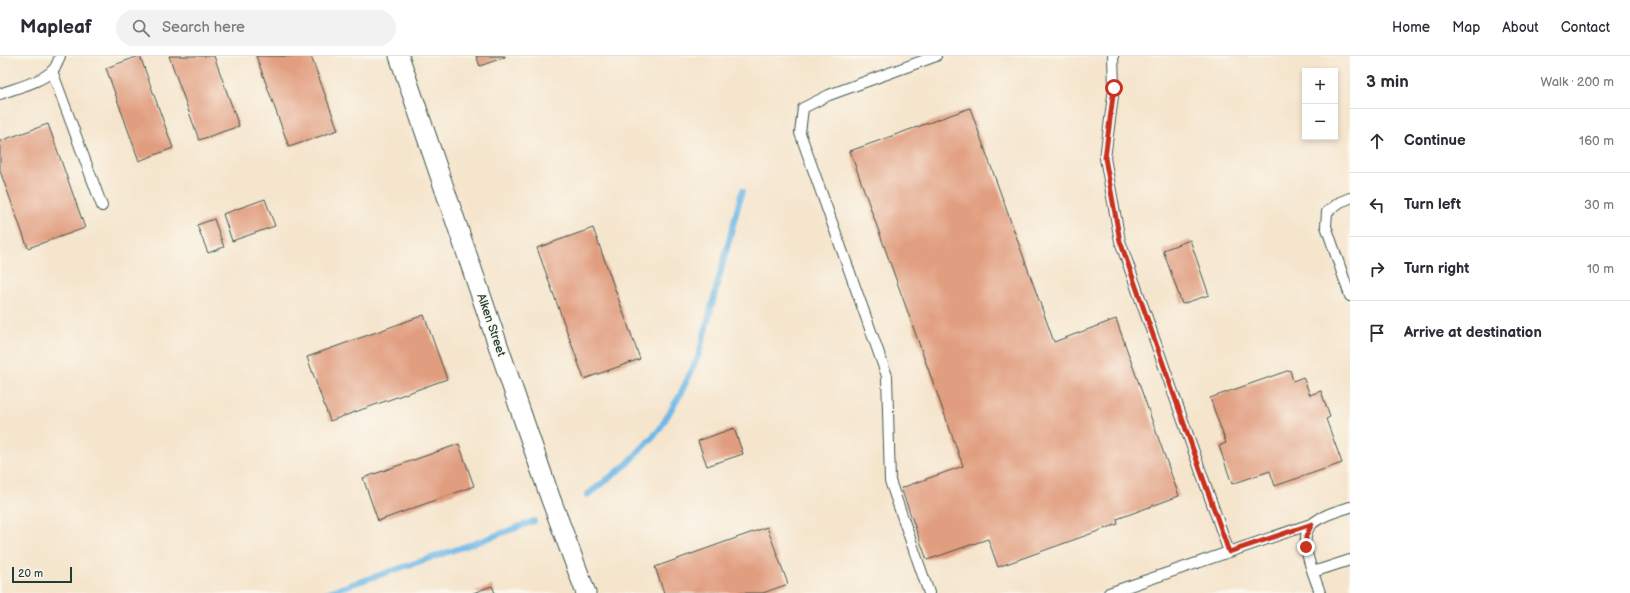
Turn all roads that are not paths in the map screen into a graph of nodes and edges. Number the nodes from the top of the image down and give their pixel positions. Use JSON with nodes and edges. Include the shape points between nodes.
{"nodes":[{"id":1,"x":60,"y":56,"type":"edge"},
{"id":2,"x":399,"y":56,"type":"edge"},
{"id":3,"x":936,"y":56,"type":"edge"},
{"id":4,"x":1113,"y":56,"type":"edge"},
{"id":5,"x":52,"y":71,"type":"junction"},
{"id":6,"x":0,"y":94,"type":"edge"},
{"id":7,"x":1350,"y":198,"type":"edge"},
{"id":8,"x":102,"y":206,"type":"dead end"},
{"id":9,"x":1350,"y":296,"type":"edge"},
{"id":10,"x":1350,"y":507,"type":"edge"},
{"id":11,"x":1312,"y":524,"type":"junction"},
{"id":12,"x":1229,"y":552,"type":"junction"},
{"id":13,"x":1350,"y":560,"type":"edge"},
{"id":14,"x":1314,"y":572,"type":"junction"},
{"id":15,"x":586,"y":593,"type":"edge"},
{"id":16,"x":929,"y":593,"type":"edge"},
{"id":17,"x":1109,"y":593,"type":"edge"},
{"id":18,"x":1320,"y":593,"type":"edge"}],
"edges":[{"from":1,"to":5,"type":"lane"},
{"from":2,"to":15,"type":"street","name":"Alken Street","via":[[550,497]]},
{"from":3,"to":16,"type":"lane","via":[[829,95],[803,108],[800,133],[887,376],[890,481]]},
{"from":4,"to":12,"type":"lane","via":[[1114,88],[1105,158],[1120,241]]},
{"from":5,"to":6,"type":"lane","via":[[37,80]]},
{"from":5,"to":8,"type":"lane"},
{"from":7,"to":9,"type":"lane","via":[[1327,212],[1326,226]]},
{"from":10,"to":11,"type":"lane","via":[[1324,516]]},
{"from":11,"to":12,"type":"lane"},
{"from":11,"to":14,"type":"lane","via":[[1306,536],[1306,547]]},
{"from":12,"to":17,"type":"lane"},
{"from":13,"to":14,"type":"lane"},
{"from":14,"to":18,"type":"lane"}]}
